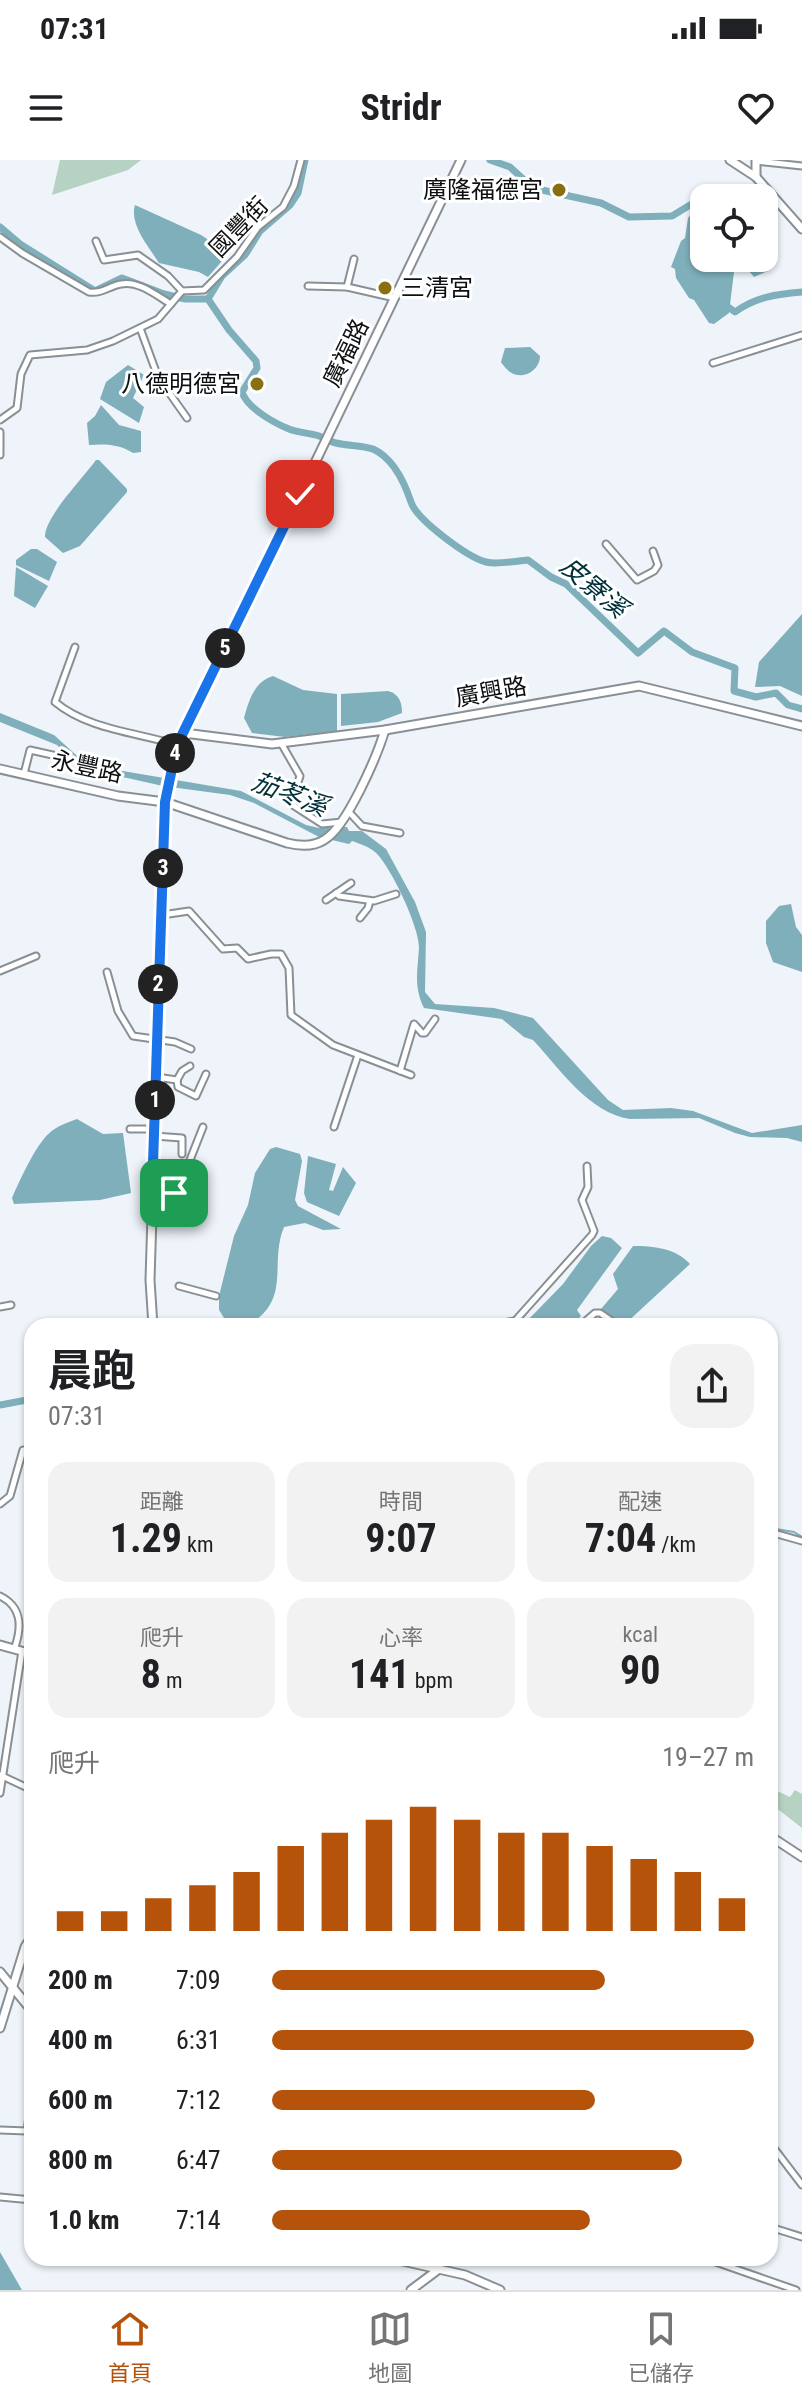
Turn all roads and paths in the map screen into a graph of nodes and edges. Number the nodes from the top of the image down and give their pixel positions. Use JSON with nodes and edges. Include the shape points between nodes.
{"nodes":[{"id":1,"x":301,"y":160,"type":"edge"},
{"id":2,"x":730,"y":160,"type":"edge"},
{"id":3,"x":756,"y":161,"type":"edge"},
{"id":4,"x":459,"y":163,"type":"edge"},
{"id":5,"x":802,"y":166,"type":"edge"},
{"id":6,"x":756,"y":177,"type":"junction"},
{"id":7,"x":802,"y":229,"type":"edge"},
{"id":8,"x":0,"y":237,"type":"edge"},
{"id":9,"x":96,"y":241,"type":"dead end"},
{"id":10,"x":354,"y":259,"type":"dead end"},
{"id":11,"x":308,"y":286,"type":"dead end"},
{"id":12,"x":347,"y":287,"type":"junction"},
{"id":13,"x":181,"y":292,"type":"junction"},
{"id":14,"x":395,"y":298,"type":"junction"},
{"id":15,"x":171,"y":304,"type":"junction"},
{"id":16,"x":140,"y":328,"type":"junction"},
{"id":17,"x":802,"y":335,"type":"edge"},
{"id":18,"x":713,"y":363,"type":"dead end"},
{"id":19,"x":187,"y":418,"type":"dead end"},
{"id":20,"x":0,"y":420,"type":"edge"},
{"id":21,"x":0,"y":432,"type":"edge"},
{"id":22,"x":0,"y":455,"type":"edge"},
{"id":23,"x":606,"y":544,"type":"dead end"},
{"id":24,"x":653,"y":551,"type":"dead end"},
{"id":25,"x":75,"y":647,"type":"dead end"},
{"id":26,"x":802,"y":726,"type":"edge"},
{"id":27,"x":385,"y":730,"type":"junction"},
{"id":28,"x":184,"y":733,"type":"junction"},
{"id":29,"x":280,"y":743,"type":"junction"},
{"id":30,"x":177,"y":745,"type":"junction"},
{"id":31,"x":66,"y":758,"type":"dead end"},
{"id":32,"x":0,"y":769,"type":"edge"},
{"id":33,"x":24,"y":774,"type":"junction"},
{"id":34,"x":165,"y":802,"type":"junction"},
{"id":35,"x":348,"y":811,"type":"junction"},
{"id":36,"x":342,"y":822,"type":"junction"},
{"id":37,"x":400,"y":833,"type":"dead end"},
{"id":38,"x":351,"y":883,"type":"dead end"},
{"id":39,"x":336,"y":893,"type":"junction"},
{"id":40,"x":396,"y":894,"type":"dead end"},
{"id":41,"x":326,"y":900,"type":"dead end"},
{"id":42,"x":370,"y":901,"type":"junction"},
{"id":43,"x":161,"y":916,"type":"junction"},
{"id":44,"x":360,"y":918,"type":"dead end"},
{"id":45,"x":36,"y":956,"type":"dead end"},
{"id":46,"x":0,"y":971,"type":"edge"},
{"id":47,"x":107,"y":972,"type":"dead end"},
{"id":48,"x":435,"y":1019,"type":"dead end"},
{"id":49,"x":157,"y":1039,"type":"junction"},
{"id":50,"x":191,"y":1049,"type":"dead end"},
{"id":51,"x":358,"y":1055,"type":"junction"},
{"id":52,"x":190,"y":1066,"type":"dead end"},
{"id":53,"x":400,"y":1071,"type":"junction"},
{"id":54,"x":206,"y":1074,"type":"dead end"},
{"id":55,"x":411,"y":1075,"type":"dead end"},
{"id":56,"x":156,"y":1077,"type":"junction"},
{"id":57,"x":177,"y":1080,"type":"junction"},
{"id":58,"x":203,"y":1127,"type":"dead end"},
{"id":59,"x":334,"y":1127,"type":"dead end"},
{"id":60,"x":130,"y":1129,"type":"dead end"},
{"id":61,"x":154,"y":1132,"type":"junction"},
{"id":62,"x":182,"y":1154,"type":"dead end"},
{"id":63,"x":587,"y":1166,"type":"dead end"},
{"id":64,"x":153,"y":1168,"type":"junction"},
{"id":65,"x":174,"y":1193,"type":"dead end"},
{"id":66,"x":152,"y":1194,"type":"junction"},
{"id":67,"x":179,"y":1286,"type":"dead end"},
{"id":68,"x":216,"y":1296,"type":"dead end"},
{"id":69,"x":11,"y":1305,"type":"dead end"},
{"id":70,"x":0,"y":1307,"type":"edge"},
{"id":71,"x":152,"y":1318,"type":"edge"},
{"id":72,"x":522,"y":1318,"type":"edge"},
{"id":73,"x":589,"y":1318,"type":"edge"},
{"id":74,"x":607,"y":1318,"type":"edge"},
{"id":75,"x":23,"y":1450,"type":"dead end"},
{"id":76,"x":0,"y":1504,"type":"edge"},
{"id":77,"x":778,"y":1534,"type":"edge"},
{"id":78,"x":802,"y":1541,"type":"edge"},
{"id":79,"x":0,"y":1596,"type":"edge"},
{"id":80,"x":24,"y":1640,"type":"edge"},
{"id":81,"x":0,"y":1645,"type":"edge"},
{"id":82,"x":24,"y":1651,"type":"edge"},
{"id":83,"x":24,"y":1661,"type":"edge"},
{"id":84,"x":2,"y":1776,"type":"edge"},
{"id":85,"x":24,"y":1786,"type":"edge"},
{"id":86,"x":0,"y":1793,"type":"edge"},
{"id":87,"x":778,"y":1841,"type":"edge"},
{"id":88,"x":802,"y":1857,"type":"edge"},
{"id":89,"x":24,"y":1956,"type":"edge"},
{"id":90,"x":0,"y":1972,"type":"edge"},
{"id":91,"x":12,"y":1986,"type":"junction"},
{"id":92,"x":24,"y":2001,"type":"edge"},
{"id":93,"x":0,"y":2028,"type":"edge"},
{"id":94,"x":0,"y":2130,"type":"edge"},
{"id":95,"x":24,"y":2131,"type":"edge"},
{"id":96,"x":778,"y":2154,"type":"edge"},
{"id":97,"x":802,"y":2185,"type":"edge"},
{"id":98,"x":0,"y":2197,"type":"edge"},
{"id":99,"x":24,"y":2199,"type":"edge"},
{"id":100,"x":778,"y":2230,"type":"edge"},
{"id":101,"x":802,"y":2237,"type":"edge"},
{"id":102,"x":425,"y":2266,"type":"edge"},
{"id":103,"x":439,"y":2266,"type":"edge"},
{"id":104,"x":727,"y":2266,"type":"edge"},
{"id":105,"x":439,"y":2269,"type":"junction"},
{"id":106,"x":411,"y":2290,"type":"edge"},
{"id":107,"x":500,"y":2290,"type":"edge"},
{"id":108,"x":796,"y":2290,"type":"edge"}],
"edges":[{"from":1,"to":13,"type":"street","name":"國豐街","via":[[283,207],[258,227],[208,287]]},
{"from":2,"to":6,"type":"street"},
{"from":3,"to":5,"type":"street"},
{"from":3,"to":6,"type":"street"},
{"from":4,"to":14,"type":"street","name":"廣福路"},
{"from":6,"to":7,"type":"street"},
{"from":8,"to":15,"type":"street","via":[[89,292],[133,283]]},
{"from":9,"to":13,"type":"street","via":[[104,260],[138,255]]},
{"from":10,"to":12,"type":"street"},
{"from":11,"to":12,"type":"street"},
{"from":12,"to":14,"type":"street"},
{"from":13,"to":15,"type":"street"},
{"from":14,"to":28,"type":"street","name":"廣福路"},
{"from":15,"to":16,"type":"street"},
{"from":16,"to":19,"type":"street","via":[[158,377]]},
{"from":16,"to":20,"type":"street","via":[[87,350],[30,355],[21,374],[17,408]]},
{"from":17,"to":18,"type":"street"},
{"from":21,"to":22,"type":"street"},
{"from":23,"to":24,"type":"street","via":[[637,580],[658,565]]},
{"from":25,"to":30,"type":"street","via":[[55,702],[87,722]]},
{"from":26,"to":27,"type":"street","name":"廣興路","via":[[639,686]]},
{"from":27,"to":29,"type":"street","name":"廣興路"},
{"from":27,"to":35,"type":"street"},
{"from":28,"to":29,"type":"street","name":"廣興路"},
{"from":28,"to":30,"type":"street"},
{"from":29,"to":36,"type":"street","via":[[300,776],[291,804],[322,824]]},
{"from":30,"to":34,"type":"street"},
{"from":31,"to":33,"type":"street","via":[[30,750]]},
{"from":32,"to":33,"type":"street","name":"永豐路"},
{"from":33,"to":34,"type":"street","name":"永豐路"},
{"from":34,"to":36,"type":"street","name":"永豐路","via":[[292,844],[319,843]]},
{"from":34,"to":43,"type":"street"},
{"from":35,"to":36,"type":"street"},
{"from":35,"to":37,"type":"street","via":[[362,826]]},
{"from":38,"to":39,"type":"street"},
{"from":39,"to":41,"type":"street"},
{"from":39,"to":42,"type":"street"},
{"from":40,"to":42,"type":"street"},
{"from":42,"to":44,"type":"street"},
{"from":43,"to":49,"type":"street"},
{"from":43,"to":51,"type":"street","via":[[189,911],[223,949],[237,948],[248,959],[281,954],[289,968],[291,1015],[333,1045]]},
{"from":45,"to":46,"type":"street"},
{"from":47,"to":49,"type":"street","via":[[118,1011],[133,1036]]},
{"from":48,"to":53,"type":"street","via":[[425,1033],[414,1024]]},
{"from":49,"to":50,"type":"street"},
{"from":49,"to":56,"type":"street"},
{"from":51,"to":53,"type":"street"},
{"from":51,"to":59,"type":"street"},
{"from":52,"to":57,"type":"street"},
{"from":53,"to":55,"type":"street"},
{"from":54,"to":57,"type":"street","via":[[196,1096],[178,1087]]},
{"from":56,"to":57,"type":"street"},
{"from":56,"to":61,"type":"street"},
{"from":58,"to":64,"type":"street","via":[[188,1165]]},
{"from":60,"to":61,"type":"street"},
{"from":61,"to":62,"type":"street","via":[[182,1138]]},
{"from":61,"to":64,"type":"street"},
{"from":63,"to":72,"type":"street","via":[[588,1187],[582,1200],[594,1231]]},
{"from":64,"to":66,"type":"street"},
{"from":65,"to":66,"type":"street"},
{"from":66,"to":71,"type":"street"},
{"from":67,"to":68,"type":"street"},
{"from":69,"to":70,"type":"street"},
{"from":73,"to":74,"type":"street","via":[[595,1313]]},
{"from":75,"to":76,"type":"street","via":[[10,1496]]},
{"from":77,"to":78,"type":"street"},
{"from":79,"to":80,"type":"street","via":[[12,1603]]},
{"from":81,"to":82,"type":"street"},
{"from":83,"to":84,"type":"street"},
{"from":84,"to":85,"type":"street"},
{"from":84,"to":86,"type":"street"},
{"from":87,"to":88,"type":"street"},
{"from":89,"to":91,"type":"street"},
{"from":90,"to":91,"type":"street"},
{"from":91,"to":92,"type":"street"},
{"from":91,"to":93,"type":"street"},
{"from":94,"to":95,"type":"street"},
{"from":96,"to":97,"type":"street"},
{"from":98,"to":99,"type":"street"},
{"from":100,"to":101,"type":"street"},
{"from":102,"to":105,"type":"street"},
{"from":103,"to":105,"type":"street"},
{"from":104,"to":108,"type":"street"},
{"from":105,"to":106,"type":"street"},
{"from":105,"to":107,"type":"street"}]}
